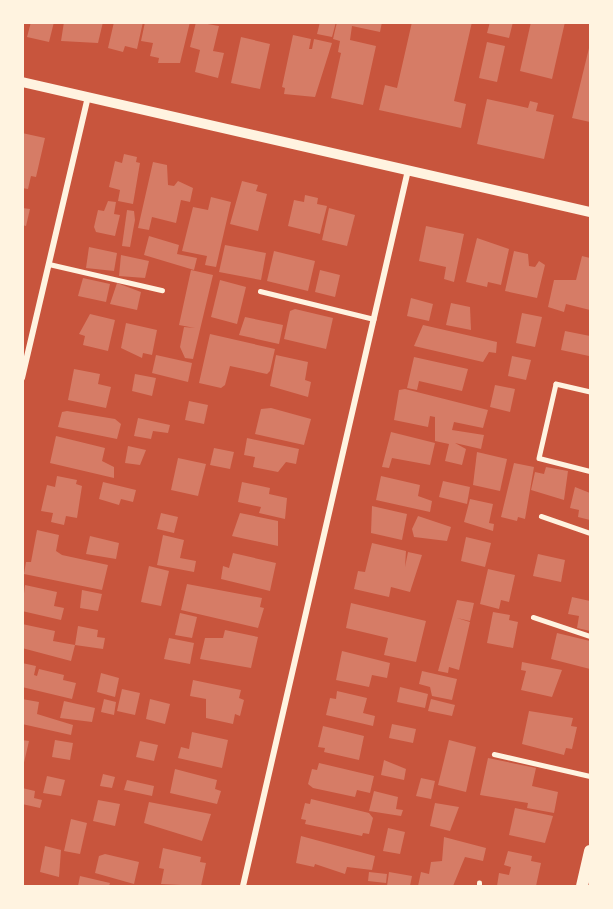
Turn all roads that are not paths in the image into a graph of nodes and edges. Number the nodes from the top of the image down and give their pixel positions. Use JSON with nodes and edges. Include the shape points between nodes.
{"nodes":[{"id":1,"x":22,"y":82,"type":"edge"},
{"id":2,"x":88,"y":97,"type":"junction"},
{"id":3,"x":408,"y":170,"type":"junction"},
{"id":4,"x":591,"y":212,"type":"edge"},
{"id":5,"x":49,"y":264,"type":"junction"},
{"id":6,"x":162,"y":290,"type":"dead end"},
{"id":7,"x":260,"y":291,"type":"dead end"},
{"id":8,"x":374,"y":319,"type":"junction"},
{"id":9,"x":22,"y":378,"type":"edge"},
{"id":10,"x":591,"y":392,"type":"edge"},
{"id":11,"x":591,"y":471,"type":"edge"},
{"id":12,"x":542,"y":516,"type":"dead end"},
{"id":13,"x":591,"y":532,"type":"edge"},
{"id":14,"x":533,"y":617,"type":"dead end"},
{"id":15,"x":591,"y":636,"type":"edge"},
{"id":16,"x":494,"y":754,"type":"dead end"},
{"id":17,"x":591,"y":776,"type":"edge"},
{"id":18,"x":591,"y":851,"type":"edge"},
{"id":19,"x":243,"y":886,"type":"edge"},
{"id":20,"x":582,"y":886,"type":"edge"}],
"edges":[{"from":1,"to":2,"type":"street"},
{"from":2,"to":3,"type":"street"},
{"from":2,"to":5,"type":"street"},
{"from":3,"to":4,"type":"street"},
{"from":3,"to":8,"type":"street"},
{"from":5,"to":6,"type":"lane"},
{"from":5,"to":9,"type":"street"},
{"from":7,"to":8,"type":"lane"},
{"from":8,"to":19,"type":"street"},
{"from":10,"to":11,"type":"lane","via":[[556,384],[539,458]]},
{"from":12,"to":13,"type":"lane"},
{"from":14,"to":15,"type":"lane"},
{"from":16,"to":17,"type":"lane"},
{"from":18,"to":20,"type":"main road"}]}
